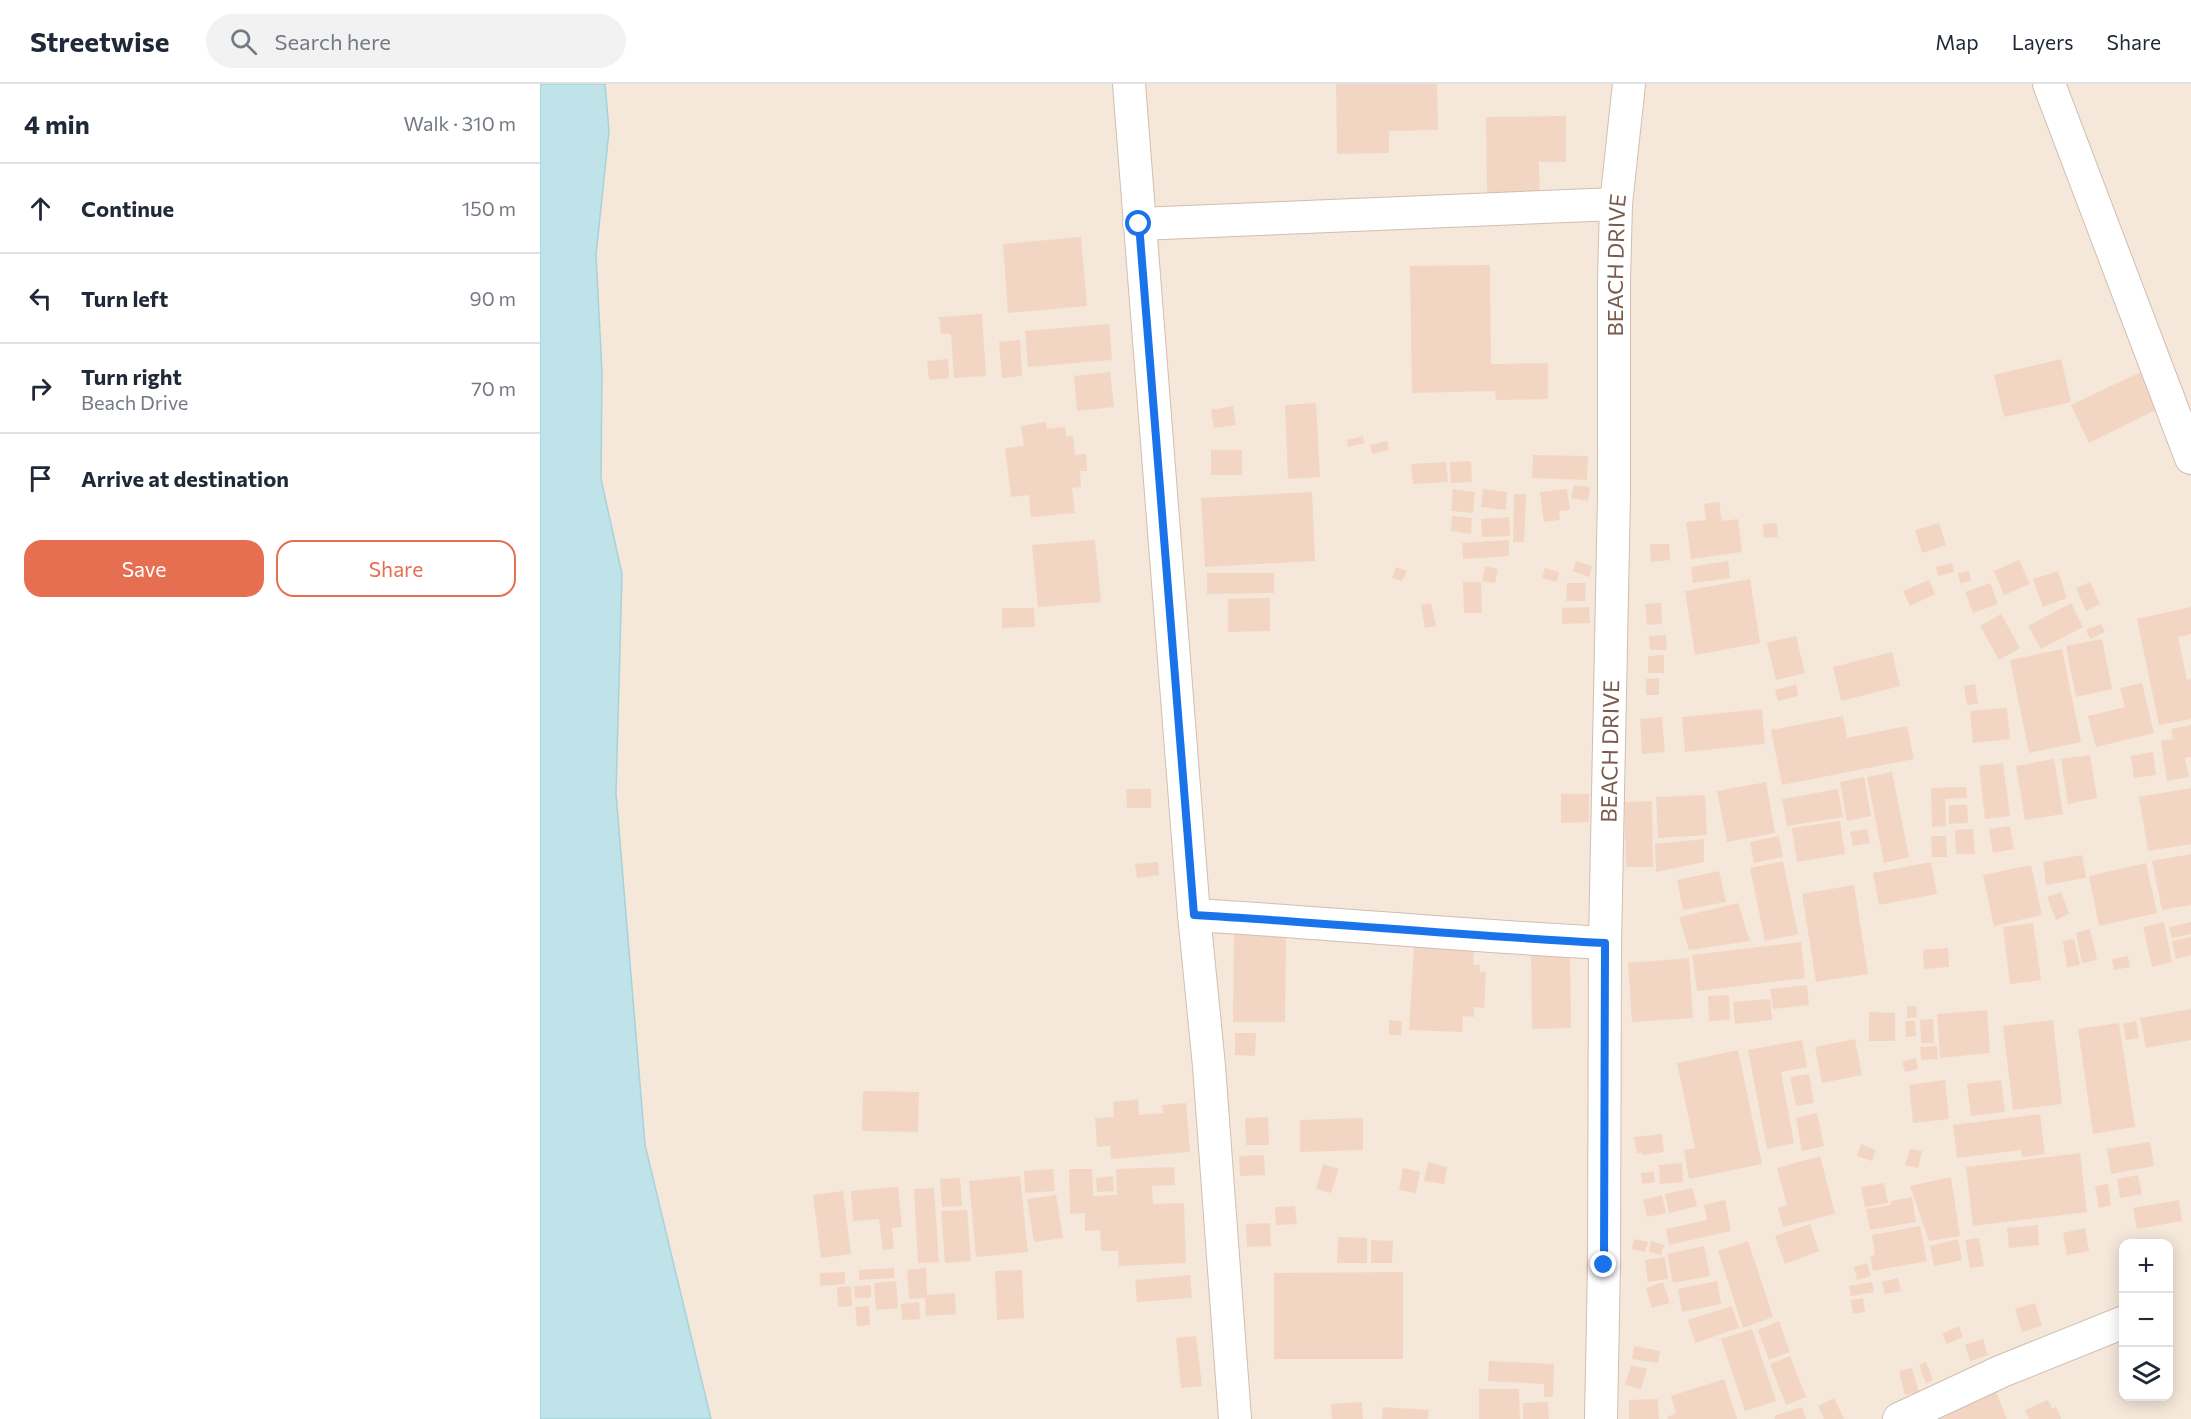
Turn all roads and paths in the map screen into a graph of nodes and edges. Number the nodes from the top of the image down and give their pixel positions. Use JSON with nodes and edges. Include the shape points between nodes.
{"nodes":[{"id":1,"x":1129,"y":84,"type":"edge"},
{"id":2,"x":1629,"y":84,"type":"edge"},
{"id":3,"x":2049,"y":84,"type":"edge"},
{"id":4,"x":1616,"y":204,"type":"junction"},
{"id":5,"x":1139,"y":224,"type":"junction"},
{"id":6,"x":2191,"y":458,"type":"edge"},
{"id":7,"x":1194,"y":915,"type":"junction"},
{"id":8,"x":1605,"y":943,"type":"junction"},
{"id":9,"x":2119,"y":1324,"type":"edge"},
{"id":10,"x":1235,"y":1419,"type":"edge"},
{"id":11,"x":1601,"y":1419,"type":"edge"},
{"id":12,"x":1899,"y":1419,"type":"edge"}],
"edges":[{"from":1,"to":5,"type":"street"},
{"from":2,"to":4,"type":"street","name":"BEACH DRIVE"},
{"from":3,"to":6,"type":"street"},
{"from":4,"to":5,"type":"street"},
{"from":4,"to":8,"type":"street","name":"BEACH DRIVE"},
{"from":5,"to":7,"type":"street"},
{"from":7,"to":8,"type":"street"},
{"from":7,"to":10,"type":"street"},
{"from":8,"to":11,"type":"street","name":"BEACH DRIVE"},
{"from":9,"to":12,"type":"street","via":[[2002,1371]]}]}
